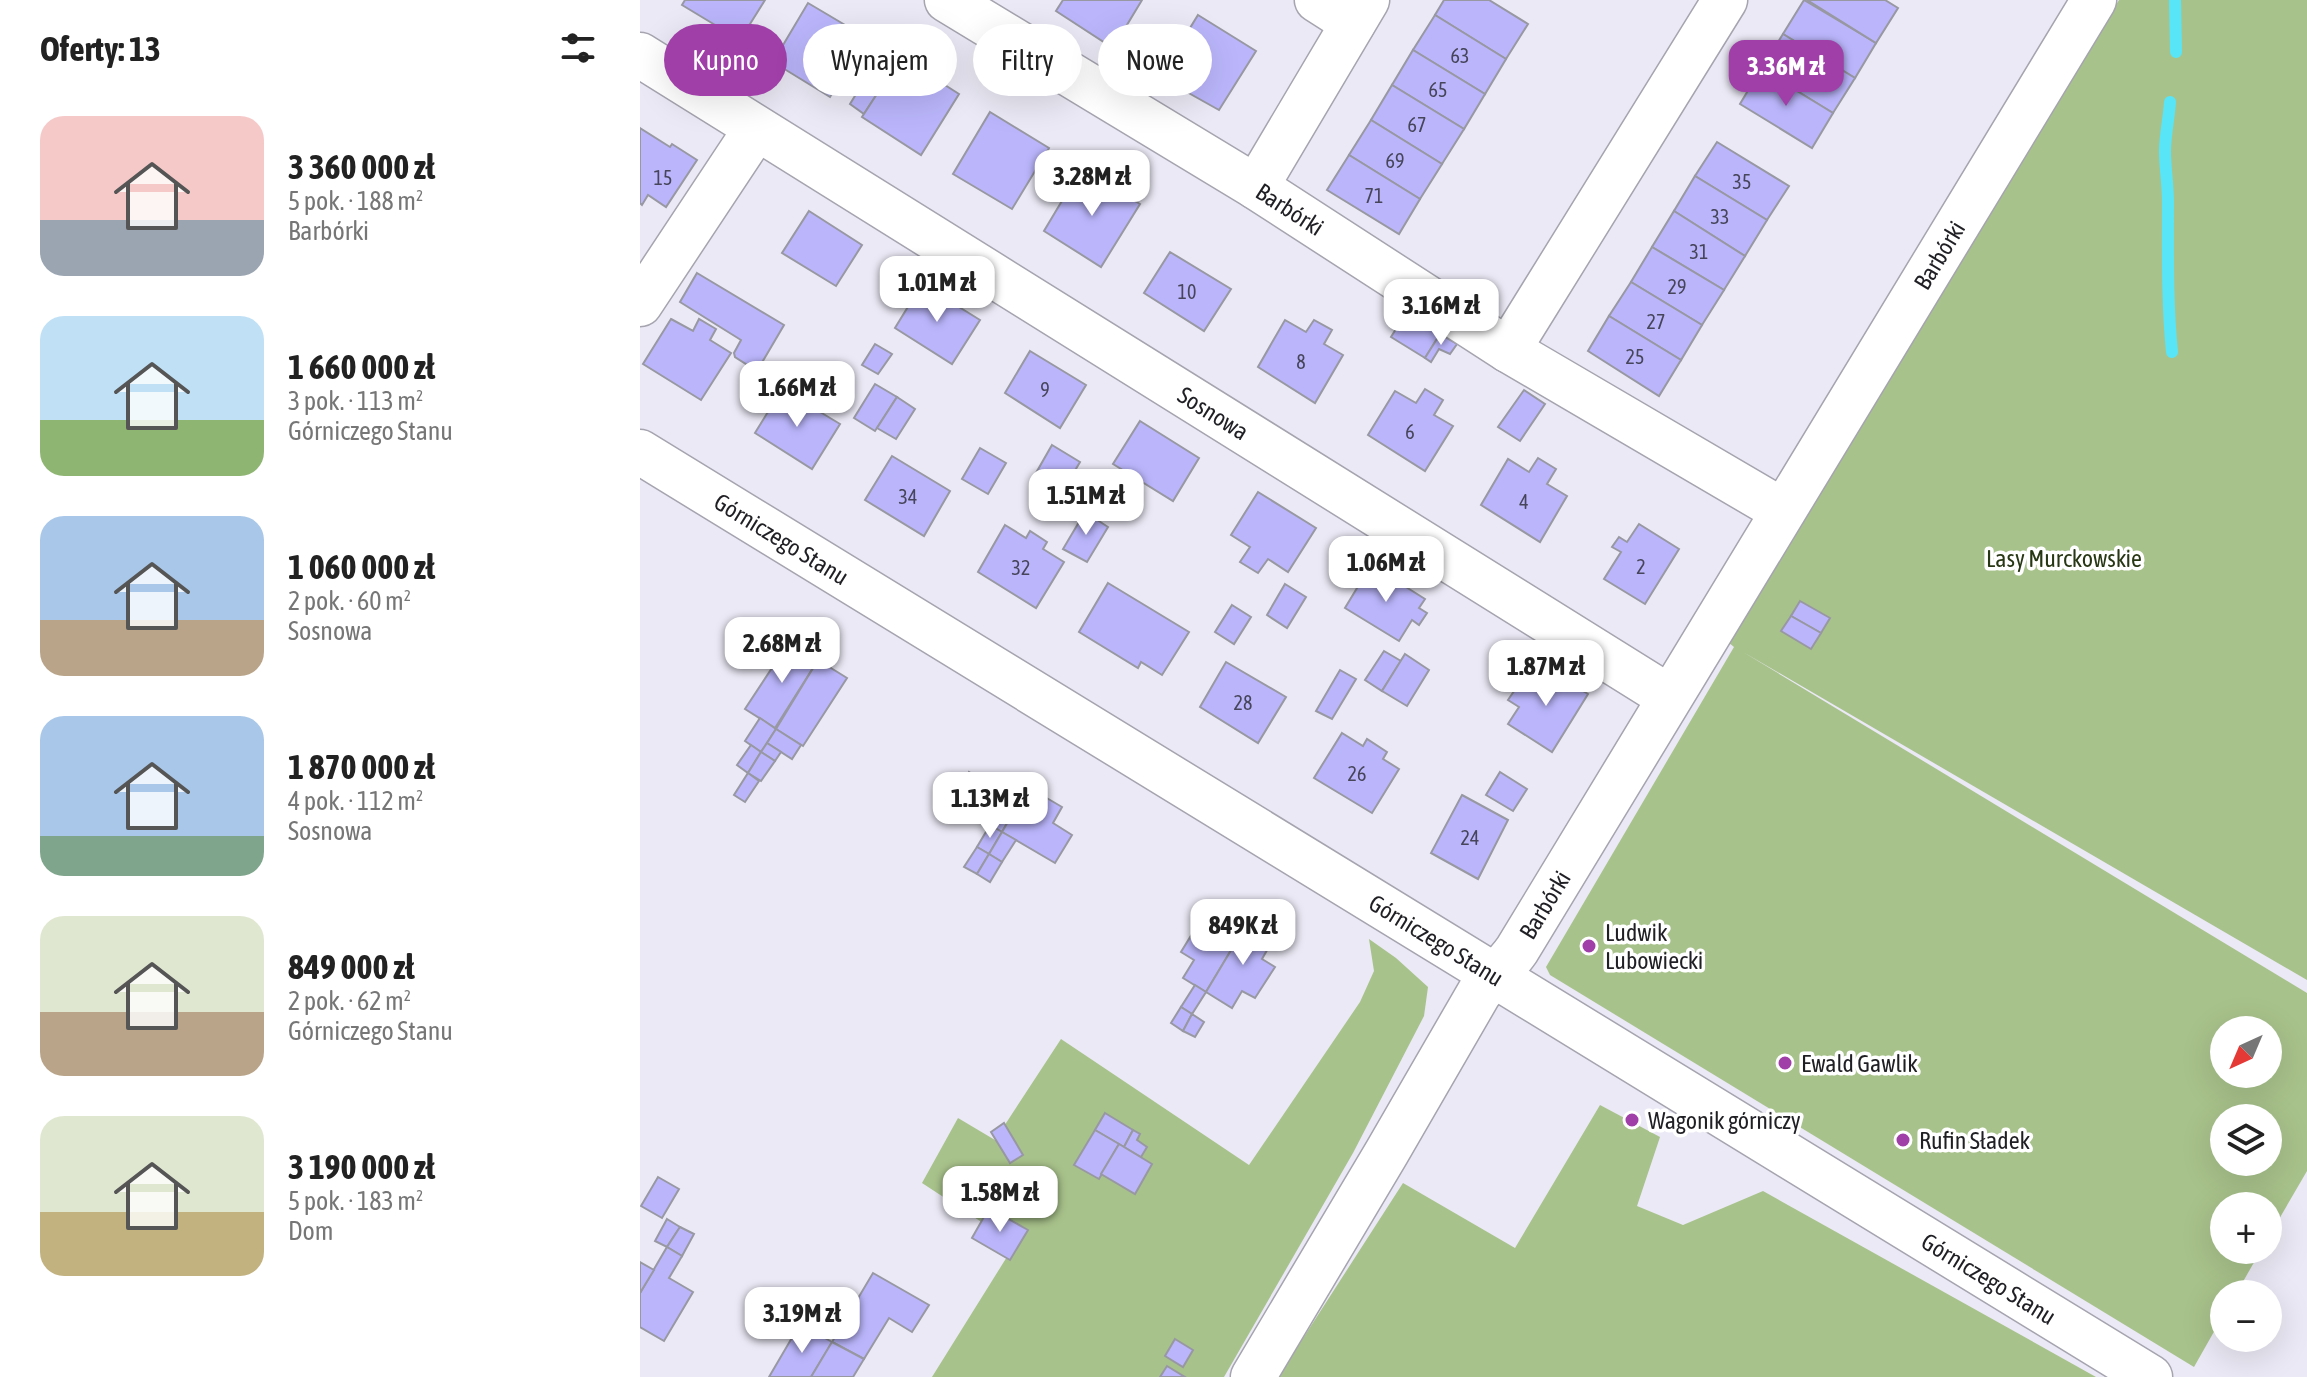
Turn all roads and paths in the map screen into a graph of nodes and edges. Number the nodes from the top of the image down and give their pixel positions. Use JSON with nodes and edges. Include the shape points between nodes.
{"nodes":[{"id":1,"x":947,"y":0,"type":"edge"},
{"id":2,"x":1317,"y":0,"type":"edge"},
{"id":3,"x":1725,"y":0,"type":"edge"},
{"id":4,"x":2094,"y":0,"type":"edge"},
{"id":5,"x":1360,"y":11,"type":"edge"},
{"id":6,"x":640,"y":55,"type":"edge"},
{"id":7,"x":756,"y":129,"type":"junction"},
{"id":8,"x":1256,"y":187,"type":"junction"},
{"id":9,"x":640,"y":304,"type":"edge"},
{"id":10,"x":1508,"y":350,"type":"junction"},
{"id":11,"x":640,"y":452,"type":"edge"},
{"id":12,"x":1783,"y":511,"type":"junction"},
{"id":13,"x":1669,"y":697,"type":"junction"},
{"id":14,"x":1494,"y":975,"type":"junction"},
{"id":15,"x":1253,"y":1377,"type":"edge"},
{"id":16,"x":2150,"y":1377,"type":"edge"}],
"edges":[{"from":1,"to":8,"type":"street"},
{"from":2,"to":5,"type":"street"},
{"from":3,"to":10,"type":"street"},
{"from":4,"to":12,"type":"street","name":"Barbórki"},
{"from":5,"to":8,"type":"street","name":"Barbórki"},
{"from":6,"to":7,"type":"street","name":"Sosnowa"},
{"from":7,"to":9,"type":"street"},
{"from":7,"to":13,"type":"street","name":"Sosnowa"},
{"from":8,"to":10,"type":"street","name":"Barbórki"},
{"from":10,"to":12,"type":"street","name":"Barbórki"},
{"from":11,"to":14,"type":"street","name":"Górniczego Stanu"},
{"from":12,"to":13,"type":"street","name":"Barbórki"},
{"from":13,"to":14,"type":"street","name":"Barbórki","via":[[1509,963]]},
{"from":14,"to":15,"type":"street","name":"Barbórki"},
{"from":14,"to":16,"type":"street","name":"Górniczego Stanu"}]}
